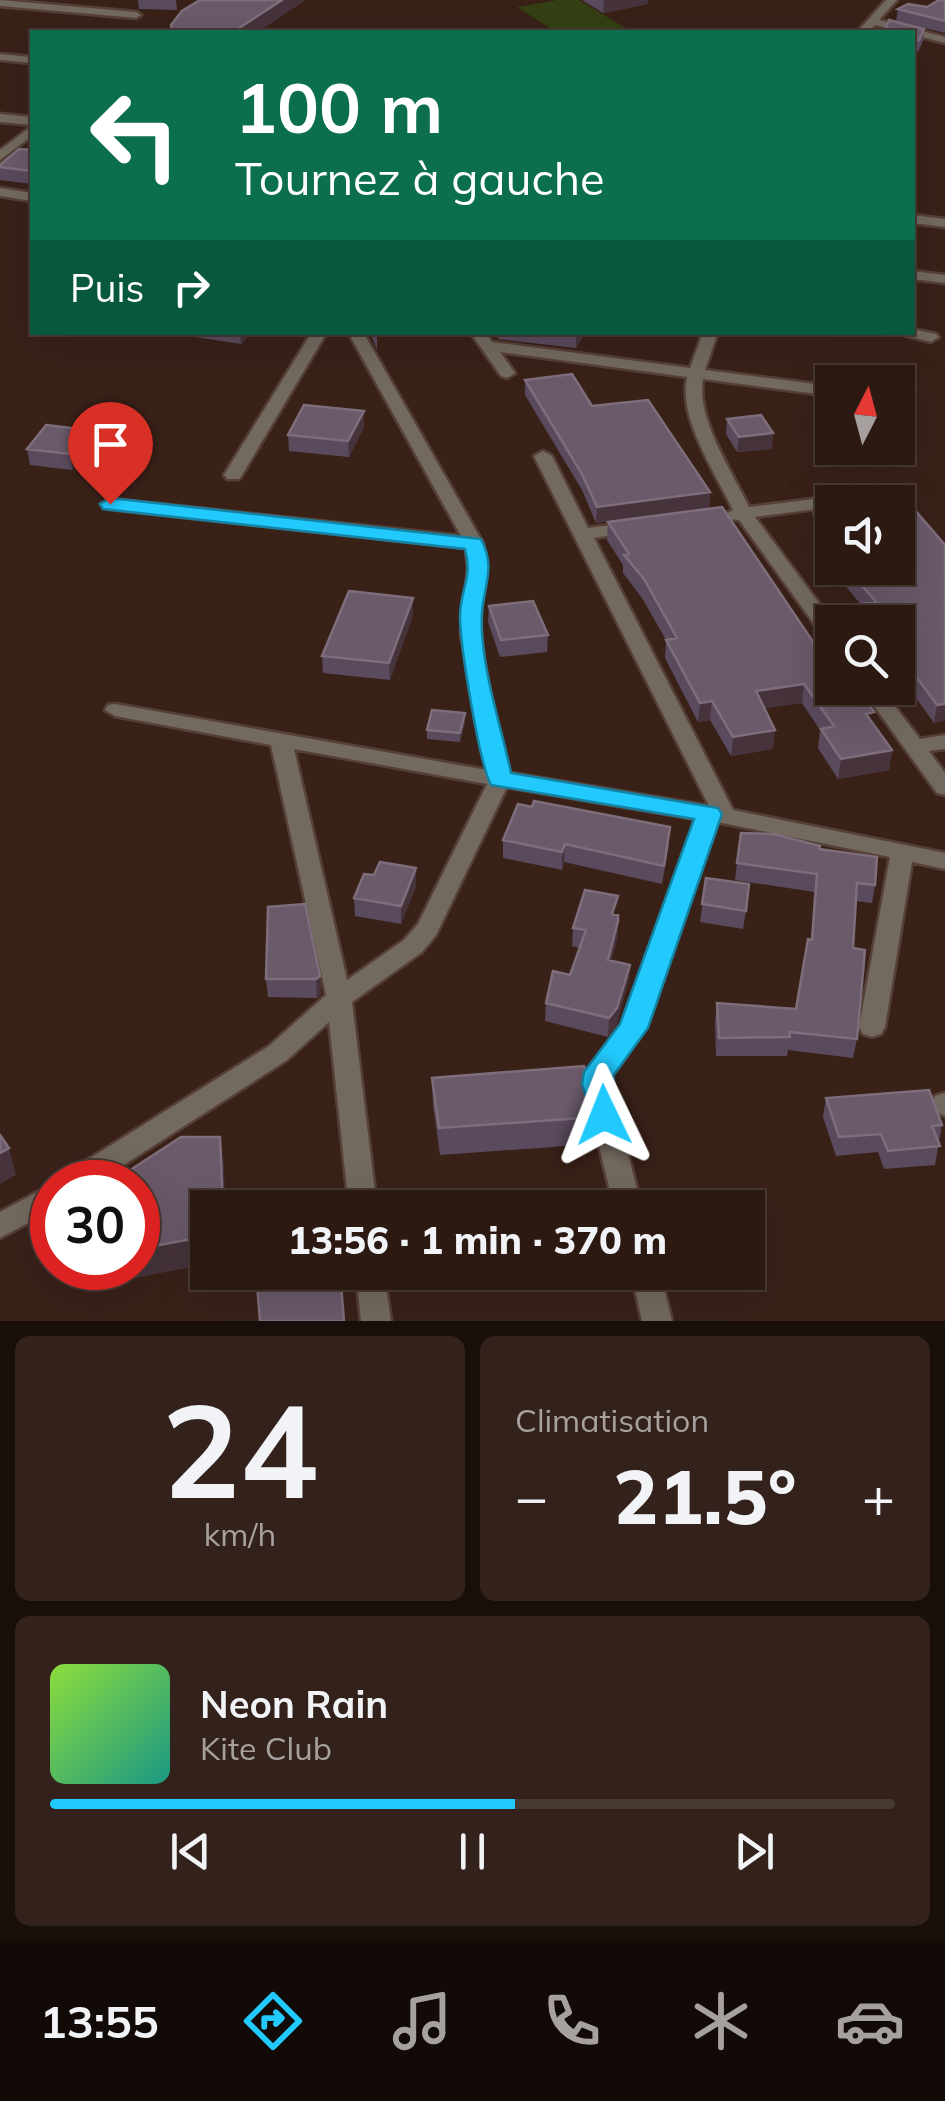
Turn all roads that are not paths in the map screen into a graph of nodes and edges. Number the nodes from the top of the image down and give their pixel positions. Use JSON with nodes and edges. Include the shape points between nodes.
{"nodes":[{"id":1,"x":892,"y":0,"type":"edge"},
{"id":2,"x":0,"y":3,"type":"edge"},
{"id":3,"x":136,"y":15,"type":"dead end"},
{"id":4,"x":872,"y":21,"type":"junction"},
{"id":5,"x":864,"y":30,"type":"edge"},
{"id":6,"x":907,"y":30,"type":"edge"},
{"id":7,"x":915,"y":32,"type":"edge"},
{"id":8,"x":945,"y":40,"type":"edge"},
{"id":9,"x":0,"y":57,"type":"edge"},
{"id":10,"x":30,"y":60,"type":"edge"},
{"id":11,"x":0,"y":118,"type":"edge"},
{"id":12,"x":30,"y":121,"type":"edge"},
{"id":13,"x":30,"y":132,"type":"edge"},
{"id":14,"x":0,"y":156,"type":"edge"},
{"id":15,"x":0,"y":192,"type":"edge"},
{"id":16,"x":30,"y":197,"type":"edge"},
{"id":17,"x":915,"y":219,"type":"edge"},
{"id":18,"x":945,"y":223,"type":"edge"},
{"id":19,"x":915,"y":275,"type":"edge"},
{"id":20,"x":945,"y":279,"type":"edge"},
{"id":21,"x":915,"y":334,"type":"edge"},
{"id":22,"x":318,"y":335,"type":"edge"},
{"id":23,"x":357,"y":335,"type":"edge"},
{"id":24,"x":711,"y":335,"type":"edge"},
{"id":25,"x":932,"y":337,"type":"dead end"},
{"id":26,"x":482,"y":339,"type":"edge"},
{"id":27,"x":507,"y":373,"type":"dead end"},
{"id":28,"x":697,"y":374,"type":"junction"},
{"id":29,"x":815,"y":389,"type":"edge"},
{"id":30,"x":542,"y":456,"type":"dead end"},
{"id":31,"x":233,"y":475,"type":"dead end"},
{"id":32,"x":110,"y":504,"type":"dead end"},
{"id":33,"x":815,"y":504,"type":"edge"},
{"id":34,"x":743,"y":513,"type":"junction"},
{"id":35,"x":707,"y":518,"type":"edge"},
{"id":36,"x":654,"y":525,"type":"edge"},
{"id":37,"x":582,"y":534,"type":"junction"},
{"id":38,"x":474,"y":543,"type":"junction"},
{"id":39,"x":815,"y":612,"type":"edge"},
{"id":40,"x":884,"y":705,"type":"edge"},
{"id":41,"x":115,"y":710,"type":"dead end"},
{"id":42,"x":281,"y":740,"type":"junction"},
{"id":43,"x":945,"y":742,"type":"edge"},
{"id":44,"x":915,"y":747,"type":"junction"},
{"id":45,"x":500,"y":779,"type":"junction"},
{"id":46,"x":945,"y":788,"type":"edge"},
{"id":47,"x":717,"y":815,"type":"junction"},
{"id":48,"x":902,"y":854,"type":"junction"},
{"id":49,"x":945,"y":861,"type":"edge"},
{"id":50,"x":339,"y":998,"type":"junction"},
{"id":51,"x":872,"y":1026,"type":"dead end"},
{"id":52,"x":110,"y":1160,"type":"edge"},
{"id":53,"x":361,"y":1190,"type":"edge"},
{"id":54,"x":623,"y":1190,"type":"edge"},
{"id":55,"x":30,"y":1209,"type":"edge"},
{"id":56,"x":0,"y":1226,"type":"edge"},
{"id":57,"x":372,"y":1290,"type":"edge"},
{"id":58,"x":649,"y":1290,"type":"edge"},
{"id":59,"x":376,"y":1321,"type":"edge"},
{"id":60,"x":657,"y":1321,"type":"edge"}],
"edges":[{"from":1,"to":4,"type":"street"},
{"from":2,"to":3,"type":"street"},
{"from":4,"to":5,"type":"street"},
{"from":4,"to":6,"type":"street"},
{"from":7,"to":8,"type":"street"},
{"from":9,"to":10,"type":"street"},
{"from":11,"to":12,"type":"street"},
{"from":13,"to":14,"type":"street"},
{"from":15,"to":16,"type":"street"},
{"from":17,"to":18,"type":"street"},
{"from":19,"to":20,"type":"street"},
{"from":21,"to":25,"type":"street"},
{"from":22,"to":31,"type":"street"},
{"from":23,"to":38,"type":"street"},
{"from":24,"to":28,"type":"street"},
{"from":26,"to":27,"type":"street"},
{"from":26,"to":28,"type":"street"},
{"from":28,"to":29,"type":"street"},
{"from":28,"to":34,"type":"street","via":[[692,402]]},
{"from":30,"to":37,"type":"street"},
{"from":32,"to":38,"type":"street"},
{"from":33,"to":34,"type":"street"},
{"from":34,"to":35,"type":"street"},
{"from":34,"to":39,"type":"street"},
{"from":36,"to":37,"type":"street"},
{"from":37,"to":47,"type":"street"},
{"from":38,"to":45,"type":"street","via":[[481,570],[471,637]]},
{"from":40,"to":44,"type":"street"},
{"from":41,"to":42,"type":"street"},
{"from":42,"to":45,"type":"street"},
{"from":42,"to":50,"type":"street"},
{"from":43,"to":44,"type":"street"},
{"from":44,"to":46,"type":"street"},
{"from":45,"to":47,"type":"street"},
{"from":45,"to":50,"type":"street","via":[[428,929]]},
{"from":47,"to":48,"type":"street"},
{"from":47,"to":54,"type":"street","via":[[633,1028],[596,1084]]},
{"from":48,"to":49,"type":"street"},
{"from":48,"to":51,"type":"street"},
{"from":50,"to":52,"type":"street","via":[[278,1054]]},
{"from":50,"to":53,"type":"street"},
{"from":55,"to":56,"type":"street"},
{"from":57,"to":59,"type":"street"},
{"from":58,"to":60,"type":"street"}]}
